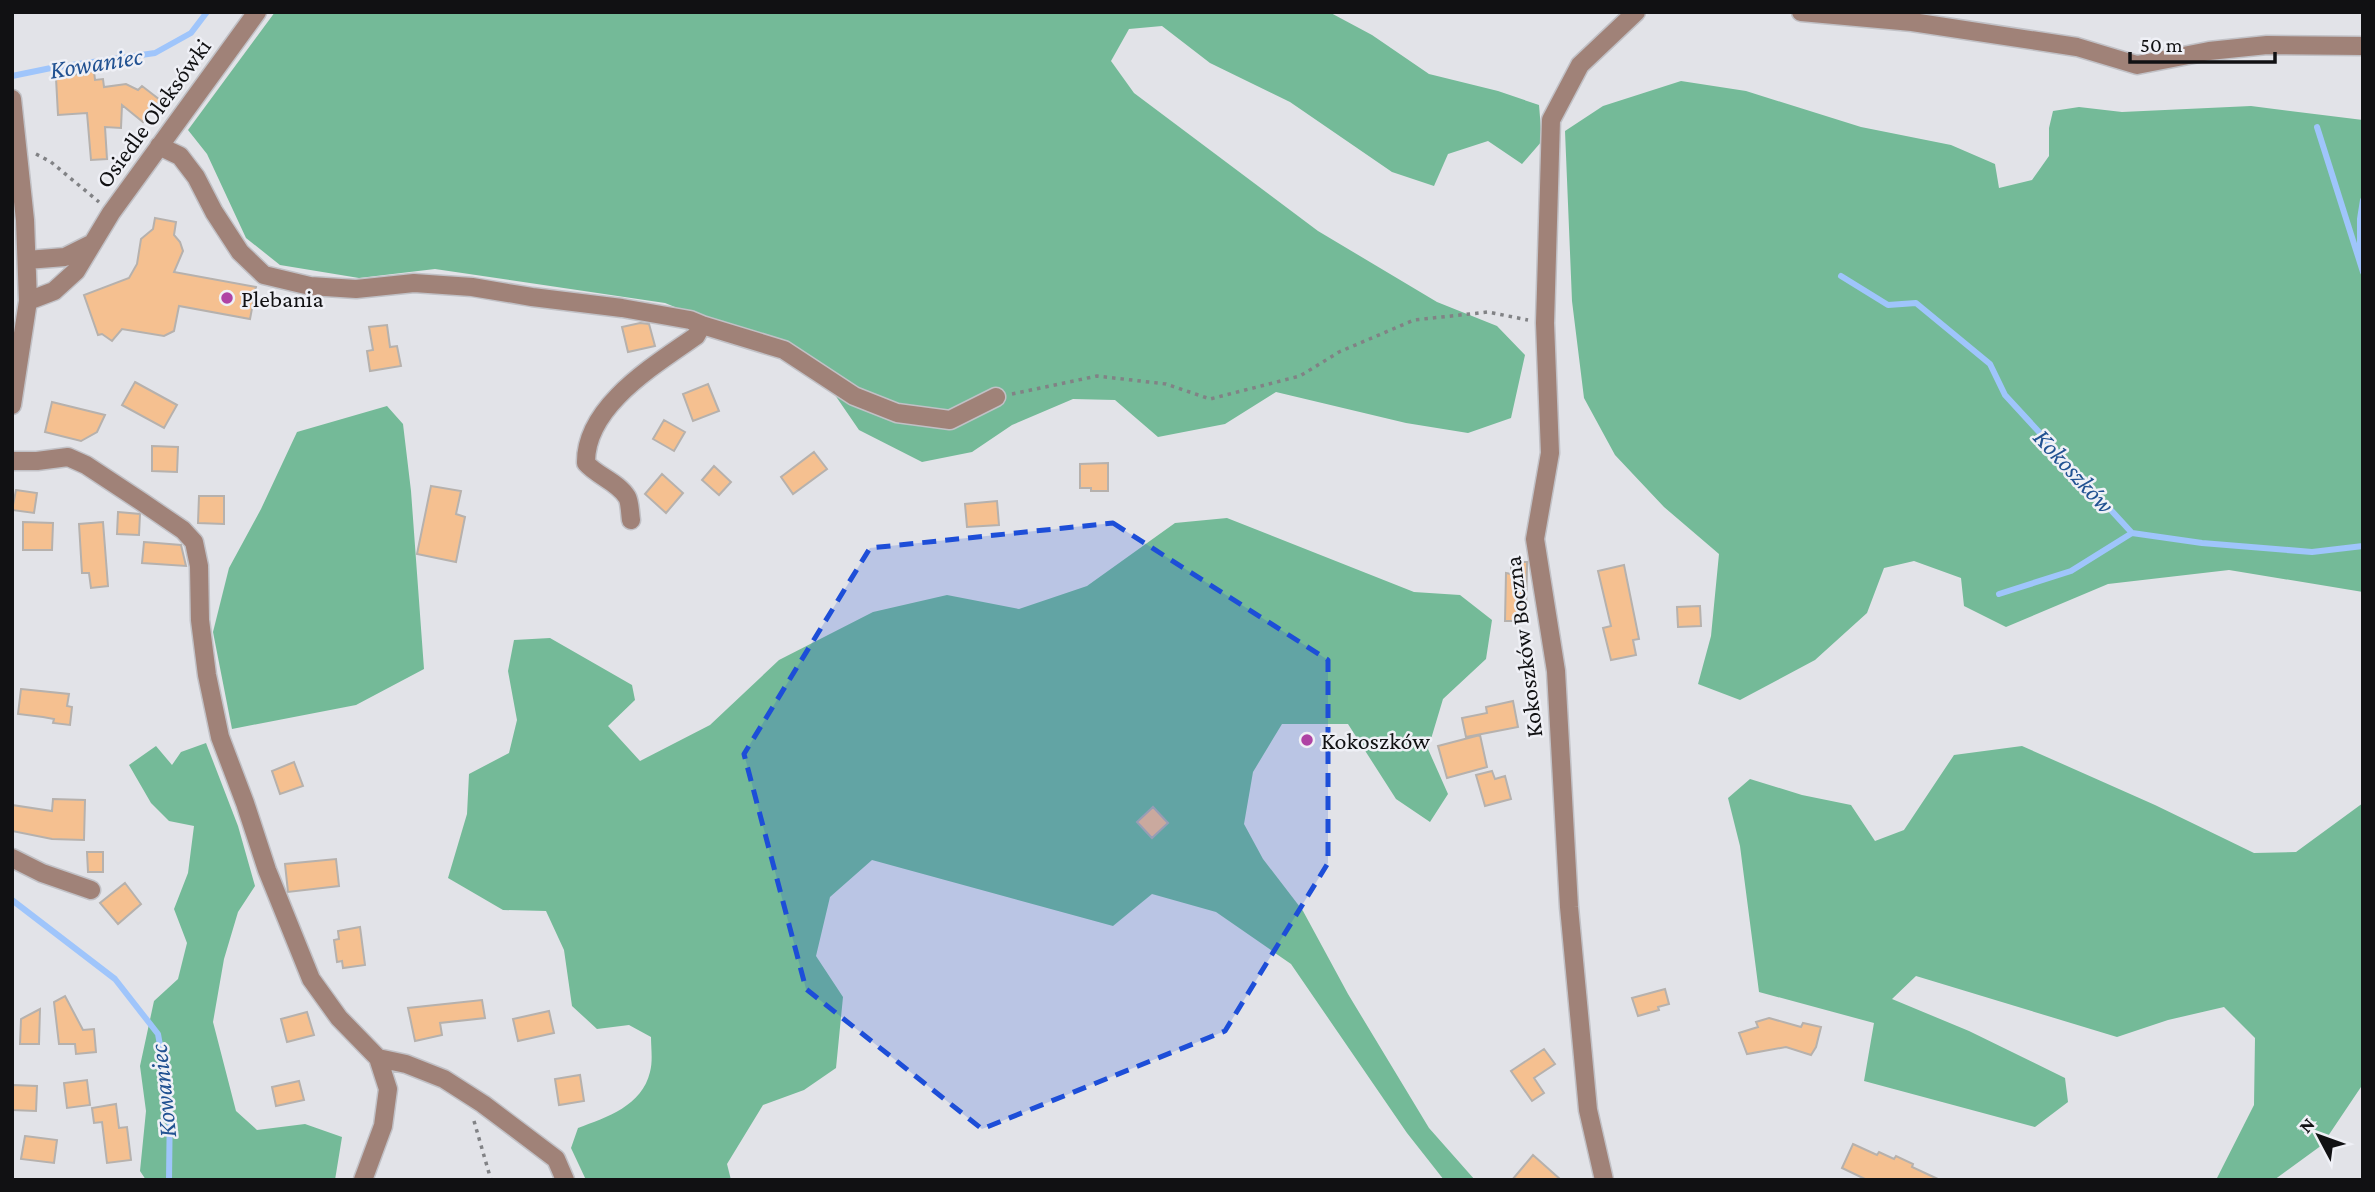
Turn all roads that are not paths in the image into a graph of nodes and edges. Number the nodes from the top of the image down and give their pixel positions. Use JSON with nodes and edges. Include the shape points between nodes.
{"nodes":[{"id":1,"x":257,"y":12,"type":"edge"},
{"id":2,"x":1636,"y":12,"type":"edge"},
{"id":3,"x":1801,"y":12,"type":"edge"},
{"id":4,"x":2363,"y":46,"type":"edge"},
{"id":5,"x":12,"y":99,"type":"edge"},
{"id":6,"x":159,"y":146,"type":"junction"},
{"id":7,"x":92,"y":243,"type":"junction"},
{"id":8,"x":27,"y":260,"type":"junction"},
{"id":9,"x":28,"y":301,"type":"junction"},
{"id":10,"x":702,"y":325,"type":"junction"},
{"id":11,"x":996,"y":397,"type":"road end"},
{"id":12,"x":12,"y":405,"type":"edge"},
{"id":13,"x":12,"y":461,"type":"edge"},
{"id":14,"x":631,"y":520,"type":"dead end"},
{"id":15,"x":12,"y":858,"type":"edge"},
{"id":16,"x":91,"y":890,"type":"dead end"},
{"id":17,"x":379,"y":1058,"type":"junction"},
{"id":18,"x":363,"y":1180,"type":"edge"},
{"id":19,"x":565,"y":1180,"type":"edge"},
{"id":20,"x":1604,"y":1180,"type":"edge"}],
"edges":[{"from":1,"to":6,"type":"street","name":"Osiedle Oleksówki"},
{"from":2,"to":20,"type":"street","name":"Kokoszków Boczna","via":[[1580,65],[1551,120],[1545,323],[1549,453],[1535,539],[1556,671],[1569,907],[1588,1110]]},
{"from":3,"to":4,"type":"street","via":[[1912,22],[2077,47],[2137,65],[2267,45]]},
{"from":5,"to":8,"type":"street"},
{"from":6,"to":7,"type":"street","name":"Osiedle Oleksówki"},
{"from":6,"to":10,"type":"street","via":[[180,156],[240,252],[264,275],[310,286],[356,289],[414,283],[472,287],[622,308]]},
{"from":7,"to":8,"type":"street","via":[[65,257]]},
{"from":7,"to":9,"type":"street","name":"Osiedle Oleksówki","via":[[76,271],[54,292]]},
{"from":8,"to":9,"type":"street"},
{"from":9,"to":12,"type":"street"},
{"from":10,"to":11,"type":"street","via":[[784,350],[854,396],[897,413],[950,420]]},
{"from":10,"to":14,"type":"street","via":[[696,336],[627,387],[590,434],[586,463],[627,497]]},
{"from":13,"to":17,"type":"street","via":[[68,457],[86,465],[194,542],[207,675],[220,737],[267,870],[311,979],[339,1018]]},
{"from":15,"to":16,"type":"street"},
{"from":17,"to":18,"type":"street","via":[[388,1089],[383,1126]]},
{"from":17,"to":19,"type":"street","via":[[431,1074],[465,1093],[556,1158]]}]}
